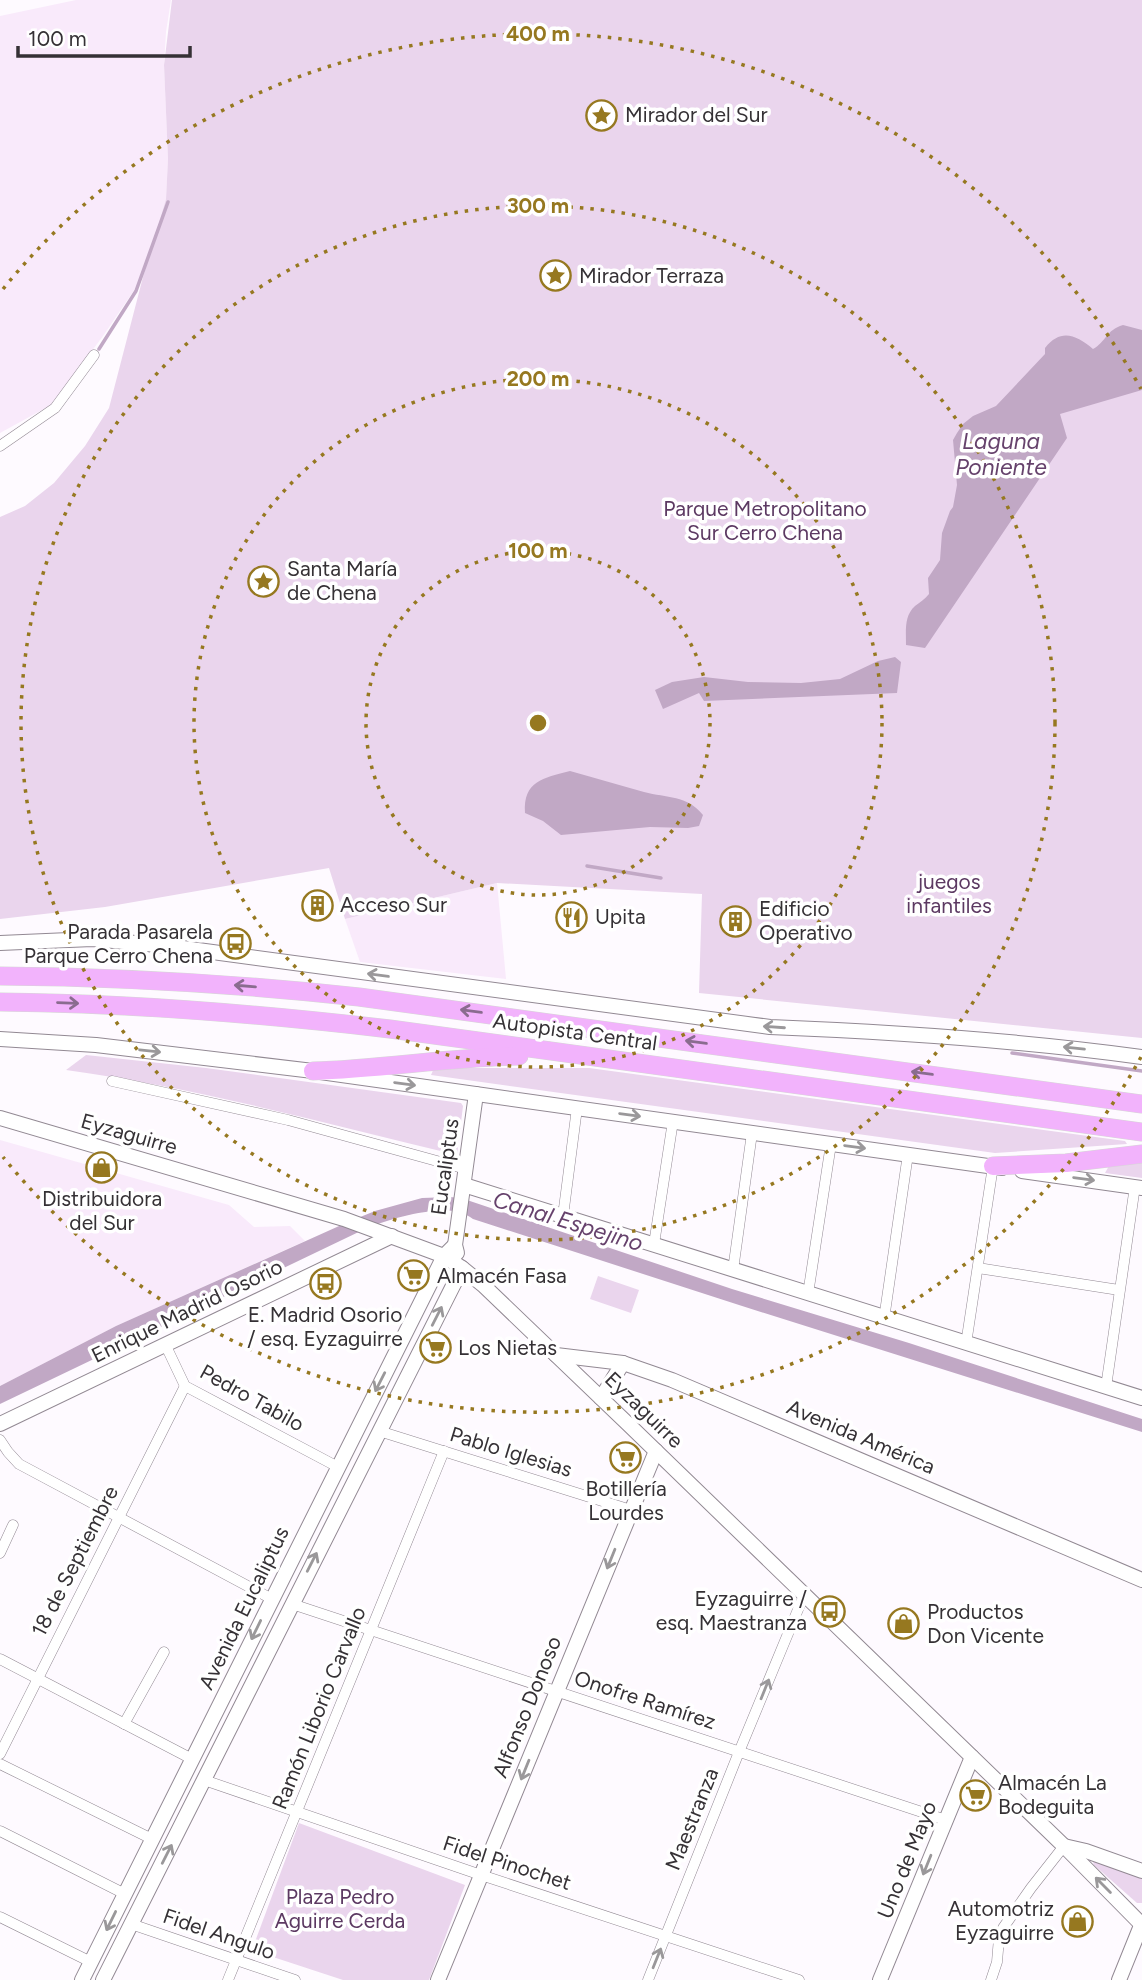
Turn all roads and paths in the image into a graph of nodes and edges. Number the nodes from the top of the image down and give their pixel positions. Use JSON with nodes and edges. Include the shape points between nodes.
{"nodes":[{"id":1,"x":94,"y":355,"type":"dead end"},
{"id":2,"x":0,"y":446,"type":"edge"},
{"id":3,"x":0,"y":943,"type":"edge"},
{"id":4,"x":0,"y":976,"type":"edge"},
{"id":5,"x":0,"y":1002,"type":"edge"},
{"id":6,"x":0,"y":1039,"type":"edge"},
{"id":7,"x":583,"y":1056,"type":"junction"},
{"id":8,"x":1142,"y":1057,"type":"edge"},
{"id":9,"x":313,"y":1071,"type":"junction"},
{"id":10,"x":112,"y":1081,"type":"dead end"},
{"id":11,"x":477,"y":1094,"type":"junction"},
{"id":12,"x":1142,"y":1104,"type":"edge"},
{"id":13,"x":577,"y":1108,"type":"junction"},
{"id":14,"x":0,"y":1118,"type":"edge"},
{"id":15,"x":673,"y":1121,"type":"junction"},
{"id":16,"x":752,"y":1132,"type":"junction"},
{"id":17,"x":1142,"y":1132,"type":"edge"},
{"id":18,"x":831,"y":1144,"type":"junction"},
{"id":19,"x":908,"y":1154,"type":"junction"},
{"id":20,"x":1142,"y":1154,"type":"edge"},
{"id":21,"x":993,"y":1166,"type":"junction"},
{"id":22,"x":466,"y":1169,"type":"junction"},
{"id":23,"x":1138,"y":1187,"type":"edge"},
{"id":24,"x":463,"y":1190,"type":"junction"},
{"id":25,"x":563,"y":1216,"type":"junction"},
{"id":26,"x":392,"y":1236,"type":"junction"},
{"id":27,"x":654,"y":1244,"type":"junction"},
{"id":28,"x":455,"y":1245,"type":"junction"},
{"id":29,"x":443,"y":1256,"type":"junction"},
{"id":30,"x":462,"y":1268,"type":"junction"},
{"id":31,"x":978,"y":1268,"type":"junction"},
{"id":32,"x":733,"y":1270,"type":"junction"},
{"id":33,"x":1119,"y":1290,"type":"junction"},
{"id":34,"x":808,"y":1294,"type":"junction"},
{"id":35,"x":884,"y":1319,"type":"junction"},
{"id":36,"x":165,"y":1344,"type":"junction"},
{"id":37,"x":967,"y":1344,"type":"junction"},
{"id":38,"x":556,"y":1355,"type":"junction"},
{"id":39,"x":622,"y":1363,"type":"junction"},
{"id":40,"x":186,"y":1386,"type":"junction"},
{"id":41,"x":1106,"y":1387,"type":"junction"},
{"id":42,"x":601,"y":1398,"type":"junction"},
{"id":43,"x":1142,"y":1398,"type":"edge"},
{"id":44,"x":0,"y":1424,"type":"edge"},
{"id":45,"x":379,"y":1431,"type":"junction"},
{"id":46,"x":0,"y":1440,"type":"edge"},
{"id":47,"x":444,"y":1451,"type":"junction"},
{"id":48,"x":656,"y":1451,"type":"junction"},
{"id":49,"x":338,"y":1467,"type":"junction"},
{"id":50,"x":631,"y":1510,"type":"junction"},
{"id":51,"x":119,"y":1517,"type":"junction"},
{"id":52,"x":13,"y":1525,"type":"dead end"},
{"id":53,"x":0,"y":1553,"type":"edge"},
{"id":54,"x":1142,"y":1580,"type":"edge"},
{"id":55,"x":804,"y":1595,"type":"junction"},
{"id":56,"x":272,"y":1599,"type":"junction"},
{"id":57,"x":292,"y":1604,"type":"junction"},
{"id":58,"x":372,"y":1630,"type":"junction"},
{"id":59,"x":164,"y":1652,"type":"dead end"},
{"id":60,"x":0,"y":1660,"type":"edge"},
{"id":61,"x":37,"y":1679,"type":"junction"},
{"id":62,"x":557,"y":1691,"type":"junction"},
{"id":63,"x":124,"y":1724,"type":"junction"},
{"id":64,"x":739,"y":1752,"type":"junction"},
{"id":65,"x":0,"y":1754,"type":"edge"},
{"id":66,"x":972,"y":1757,"type":"junction"},
{"id":67,"x":192,"y":1759,"type":"junction"},
{"id":68,"x":0,"y":1764,"type":"edge"},
{"id":69,"x":204,"y":1780,"type":"junction"},
{"id":70,"x":297,"y":1812,"type":"junction"},
{"id":71,"x":946,"y":1820,"type":"junction"},
{"id":72,"x":0,"y":1831,"type":"edge"},
{"id":73,"x":152,"y":1839,"type":"junction"},
{"id":74,"x":1064,"y":1846,"type":"junction"},
{"id":75,"x":1142,"y":1871,"type":"edge"},
{"id":76,"x":481,"y":1875,"type":"junction"},
{"id":77,"x":125,"y":1894,"type":"junction"},
{"id":78,"x":0,"y":1917,"type":"edge"},
{"id":79,"x":131,"y":1924,"type":"junction"},
{"id":80,"x":1142,"y":1924,"type":"edge"},
{"id":81,"x":666,"y":1936,"type":"junction"},
{"id":82,"x":236,"y":1960,"type":"junction"},
{"id":83,"x":91,"y":1962,"type":"junction"},
{"id":84,"x":82,"y":1980,"type":"edge"},
{"id":85,"x":103,"y":1980,"type":"edge"},
{"id":86,"x":228,"y":1980,"type":"edge"},
{"id":87,"x":295,"y":1980,"type":"edge"},
{"id":88,"x":438,"y":1980,"type":"edge"},
{"id":89,"x":648,"y":1980,"type":"edge"},
{"id":90,"x":799,"y":1980,"type":"edge"},
{"id":91,"x":880,"y":1980,"type":"edge"},
{"id":92,"x":991,"y":1980,"type":"edge"},
{"id":93,"x":1119,"y":1980,"type":"edge"}],
"edges":[{"from":1,"to":2,"type":"street","via":[[55,408]]},
{"from":8,"to":3,"type":"main road","one_way":true,"via":[[1021,1043],[770,1027],[136,942]]},
{"from":12,"to":4,"type":"highway","name":"Autopista Central","one_way":true,"via":[[359,997],[184,982]]},
{"from":5,"to":7,"type":"highway","name":"Autopista Central","one_way":true,"via":[[241,1013]]},
{"from":6,"to":9,"type":"main road","one_way":true,"via":[[96,1045]]},
{"from":7,"to":9,"type":"highway","via":[[473,1057]]},
{"from":7,"to":17,"type":"highway","name":"Autopista Central"},
{"from":9,"to":11,"type":"main road","one_way":true},
{"from":10,"to":22,"type":"street","via":[[288,1120]]},
{"from":11,"to":13,"type":"main road"},
{"from":11,"to":22,"type":"main road","name":"Eucaliptus"},
{"from":13,"to":15,"type":"main road","one_way":true},
{"from":13,"to":25,"type":"street"},
{"from":14,"to":26,"type":"main road","name":"Eyzaguirre"},
{"from":15,"to":16,"type":"main road"},
{"from":15,"to":27,"type":"street"},
{"from":16,"to":18,"type":"main road"},
{"from":16,"to":32,"type":"street"},
{"from":18,"to":19,"type":"main road","one_way":true},
{"from":18,"to":34,"type":"street"},
{"from":19,"to":21,"type":"main road"},
{"from":19,"to":35,"type":"street"},
{"from":20,"to":21,"type":"highway"},
{"from":21,"to":23,"type":"main road","one_way":true},
{"from":21,"to":31,"type":"street"},
{"from":22,"to":24,"type":"main road","name":"Eucaliptus"},
{"from":23,"to":33,"type":"street"},
{"from":24,"to":25,"type":"main road"},
{"from":24,"to":28,"type":"main road","name":"Eucaliptus"},
{"from":25,"to":27,"type":"main road"},
{"from":26,"to":29,"type":"main road","name":"Eyzaguirre"},
{"from":26,"to":36,"type":"main road","name":"Enrique Madrid Osorio"},
{"from":27,"to":32,"type":"main road"},
{"from":28,"to":29,"type":"main road","name":"Eucaliptus"},
{"from":28,"to":30,"type":"main road","name":"Eucaliptus"},
{"from":29,"to":30,"type":"main road","name":"Eyzaguirre"},
{"from":29,"to":49,"type":"main road","name":"Avenida Eucaliptus","one_way":true},
{"from":30,"to":38,"type":"main road","name":"Eyzaguirre"},
{"from":45,"to":30,"type":"main road","name":"Avenida Eucaliptus","one_way":true},
{"from":31,"to":33,"type":"street"},
{"from":31,"to":37,"type":"street"},
{"from":32,"to":34,"type":"main road"},
{"from":33,"to":41,"type":"street"},
{"from":34,"to":35,"type":"main road"},
{"from":35,"to":37,"type":"main road"},
{"from":36,"to":40,"type":"street","name":"Pedro Tabilo"},
{"from":36,"to":44,"type":"main road","name":"Enrique Madrid Osorio"},
{"from":37,"to":41,"type":"main road"},
{"from":38,"to":39,"type":"main road","name":"Avenida América"},
{"from":38,"to":42,"type":"main road","name":"Eyzaguirre"},
{"from":39,"to":42,"type":"main road"},
{"from":39,"to":54,"type":"main road","name":"Avenida América","via":[[672,1380]]},
{"from":40,"to":49,"type":"street","name":"Pedro Tabilo"},
{"from":40,"to":51,"type":"street","name":"18 de Septiembre"},
{"from":41,"to":43,"type":"main road"},
{"from":42,"to":48,"type":"main road","name":"Eyzaguirre"},
{"from":45,"to":47,"type":"street","name":"Pablo Iglesias"},
{"from":57,"to":45,"type":"main road","name":"Avenida Eucaliptus","one_way":true},
{"from":46,"to":51,"type":"street","via":[[19,1464]]},
{"from":47,"to":50,"type":"street","name":"Pablo Iglesias"},
{"from":47,"to":58,"type":"street","name":"Ramón Liborio Carvallo"},
{"from":48,"to":50,"type":"main road","name":"Alfonso Donoso"},
{"from":48,"to":55,"type":"main road","name":"Eyzaguirre"},
{"from":49,"to":56,"type":"main road","name":"Avenida Eucaliptus"},
{"from":50,"to":62,"type":"main road","name":"Alfonso Donoso","one_way":true},
{"from":51,"to":56,"type":"street"},
{"from":51,"to":61,"type":"street","name":"18 de Septiembre"},
{"from":52,"to":53,"type":"street"},
{"from":64,"to":55,"type":"street","name":"Maestranza","one_way":true},
{"from":55,"to":66,"type":"main road","name":"Eyzaguirre"},
{"from":56,"to":67,"type":"main road","name":"Avenida Eucaliptus","one_way":true},
{"from":57,"to":58,"type":"street","name":"Onofre Ramírez"},
{"from":57,"to":69,"type":"main road","name":"Avenida Eucaliptus"},
{"from":58,"to":62,"type":"street","name":"Onofre Ramírez"},
{"from":58,"to":70,"type":"street","name":"Ramón Liborio Carvallo"},
{"from":59,"to":63,"type":"street"},
{"from":60,"to":61,"type":"street"},
{"from":61,"to":63,"type":"street"},
{"from":61,"to":65,"type":"street","name":"18 de Septiembre"},
{"from":62,"to":64,"type":"street","name":"Onofre Ramírez"},
{"from":62,"to":76,"type":"main road","name":"Alfonso Donoso","one_way":true},
{"from":63,"to":67,"type":"street"},
{"from":64,"to":71,"type":"street","name":"Onofre Ramírez"},
{"from":64,"to":81,"type":"street","name":"Maestranza"},
{"from":66,"to":71,"type":"main road","name":"Uno de Mayo"},
{"from":66,"to":74,"type":"main road","name":"Eyzaguirre"},
{"from":67,"to":73,"type":"main road","name":"Avenida Eucaliptus"},
{"from":68,"to":73,"type":"street"},
{"from":69,"to":70,"type":"street","name":"Fidel Pinochet"},
{"from":79,"to":69,"type":"main road","name":"Avenida Eucaliptus","one_way":true},
{"from":70,"to":76,"type":"street","name":"Fidel Pinochet"},
{"from":70,"to":82,"type":"street","name":"Ramón Liborio Carvallo"},
{"from":71,"to":91,"type":"main road","name":"Uno de Mayo","one_way":true},
{"from":72,"to":77,"type":"street"},
{"from":73,"to":77,"type":"main road","name":"Avenida Eucaliptus"},
{"from":74,"to":75,"type":"main road"},
{"from":80,"to":74,"type":"main road","name":"Eyzaguirre","one_way":true},
{"from":74,"to":92,"type":"street","via":[[1003,1928]]},
{"from":76,"to":81,"type":"street","name":"Fidel Pinochet"},
{"from":76,"to":88,"type":"main road","name":"Alfonso Donoso"},
{"from":77,"to":83,"type":"main road","name":"Avenida Eucaliptus","one_way":true},
{"from":78,"to":83,"type":"street"},
{"from":79,"to":82,"type":"street","name":"Fidel Angulo"},
{"from":79,"to":85,"type":"main road","name":"Avenida Eucaliptus"},
{"from":80,"to":93,"type":"main road"},
{"from":89,"to":81,"type":"street","name":"Maestranza","one_way":true},
{"from":81,"to":90,"type":"street","name":"Fidel Pinochet"},
{"from":82,"to":86,"type":"street","name":"Ramón Liborio Carvallo"},
{"from":82,"to":87,"type":"street","name":"Fidel Angulo"},
{"from":83,"to":84,"type":"main road","name":"Avenida Eucaliptus"}]}
